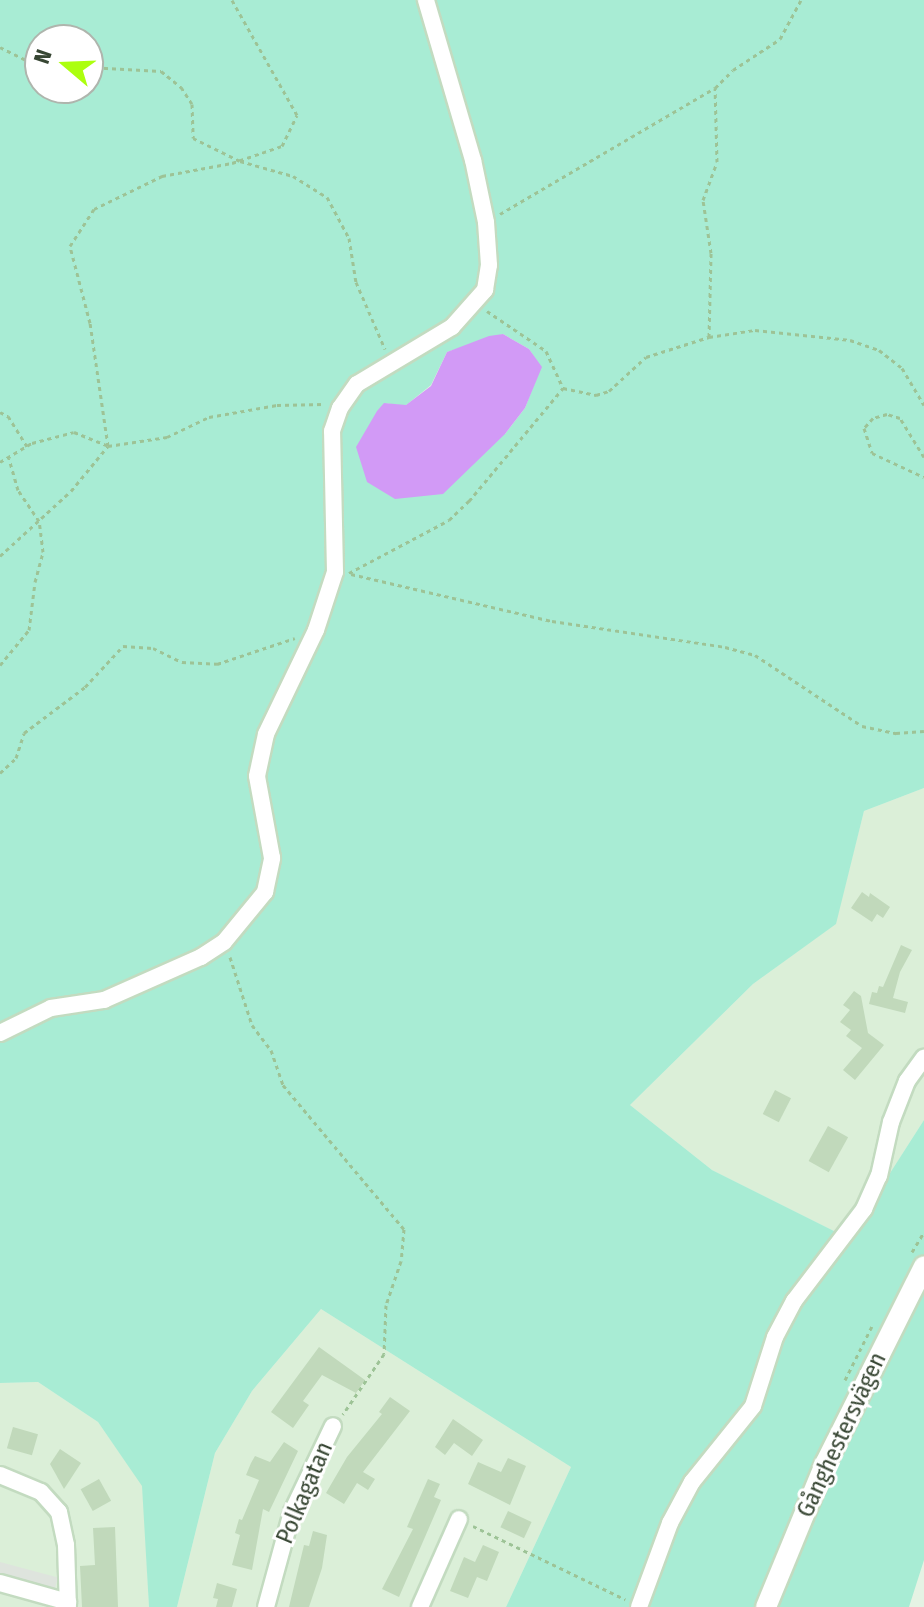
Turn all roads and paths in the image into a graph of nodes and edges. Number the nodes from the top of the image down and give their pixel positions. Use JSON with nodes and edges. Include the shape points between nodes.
{"nodes":[{"id":1,"x":232,"y":0,"type":"edge"},
{"id":2,"x":426,"y":0,"type":"edge"},
{"id":3,"x":801,"y":0,"type":"edge"},
{"id":4,"x":0,"y":47,"type":"edge"},
{"id":5,"x":24,"y":59,"type":"edge"},
{"id":6,"x":104,"y":68,"type":"edge"},
{"id":7,"x":715,"y":88,"type":"junction"},
{"id":8,"x":240,"y":161,"type":"junction"},
{"id":9,"x":486,"y":222,"type":"junction"},
{"id":10,"x":476,"y":303,"type":"junction"},
{"id":11,"x":709,"y":337,"type":"junction"},
{"id":12,"x":391,"y":363,"type":"junction"},
{"id":13,"x":563,"y":388,"type":"junction"},
{"id":14,"x":924,"y":405,"type":"edge"},
{"id":15,"x":340,"y":408,"type":"junction"},
{"id":16,"x":0,"y":412,"type":"edge"},
{"id":17,"x":27,"y":446,"type":"junction"},
{"id":18,"x":108,"y":446,"type":"junction"},
{"id":19,"x":924,"y":457,"type":"edge"},
{"id":20,"x":9,"y":458,"type":"junction"},
{"id":21,"x":0,"y":462,"type":"edge"},
{"id":22,"x":924,"y":477,"type":"edge"},
{"id":23,"x":39,"y":521,"type":"junction"},
{"id":24,"x":0,"y":556,"type":"edge"},
{"id":25,"x":342,"y":572,"type":"junction"},
{"id":26,"x":316,"y":630,"type":"junction"},
{"id":27,"x":0,"y":665,"type":"edge"},
{"id":28,"x":924,"y":731,"type":"edge"},
{"id":29,"x":0,"y":773,"type":"edge"},
{"id":30,"x":224,"y":942,"type":"junction"},
{"id":31,"x":0,"y":1033,"type":"edge"},
{"id":32,"x":924,"y":1058,"type":"edge"},
{"id":33,"x":924,"y":1266,"type":"edge"},
{"id":34,"x":333,"y":1426,"type":"joint"},
{"id":35,"x":0,"y":1475,"type":"edge"},
{"id":36,"x":459,"y":1519,"type":"joint"},
{"id":37,"x":0,"y":1583,"type":"edge"},
{"id":38,"x":68,"y":1605,"type":"edge"},
{"id":39,"x":266,"y":1607,"type":"edge"},
{"id":40,"x":420,"y":1607,"type":"edge"},
{"id":41,"x":639,"y":1607,"type":"edge"},
{"id":42,"x":766,"y":1607,"type":"edge"}],
"edges":[{"from":1,"to":8,"type":"path","via":[[297,115],[282,146]]},
{"from":2,"to":9,"type":"street"},
{"from":3,"to":7,"type":"path","via":[[780,39]]},
{"from":4,"to":5,"type":"path"},
{"from":6,"to":8,"type":"path","via":[[161,71],[192,104],[193,138]]},
{"from":7,"to":9,"type":"path"},
{"from":7,"to":11,"type":"path","via":[[717,162],[703,200],[711,253]]},
{"from":8,"to":12,"type":"path","via":[[293,176],[327,197],[349,238],[356,282]]},
{"from":8,"to":18,"type":"path","via":[[162,176],[94,209],[70,246],[90,323]]},
{"from":9,"to":10,"type":"street","via":[[489,265],[485,290]]},
{"from":10,"to":12,"type":"street","via":[[452,327]]},
{"from":10,"to":13,"type":"path","via":[[546,351]]},
{"from":11,"to":13,"type":"path","via":[[646,357],[609,391],[596,395]]},
{"from":11,"to":14,"type":"path","via":[[755,330],[850,340],[879,350],[902,368]]},
{"from":12,"to":15,"type":"street","via":[[357,384]]},
{"from":13,"to":25,"type":"path","via":[[449,520]]},
{"from":15,"to":18,"type":"path","via":[[323,403],[277,405],[209,417],[167,437]]},
{"from":15,"to":25,"type":"street","via":[[332,431]]},
{"from":16,"to":17,"type":"path"},
{"from":17,"to":18,"type":"path","via":[[74,432]]},
{"from":17,"to":20,"type":"path"},
{"from":18,"to":23,"type":"path"},
{"from":19,"to":22,"type":"path","via":[[900,418],[887,414],[864,428],[872,453]]},
{"from":20,"to":21,"type":"path"},
{"from":20,"to":23,"type":"path","via":[[18,490]]},
{"from":23,"to":24,"type":"path"},
{"from":23,"to":27,"type":"path","via":[[43,552],[29,630]]},
{"from":25,"to":26,"type":"street"},
{"from":25,"to":28,"type":"path","via":[[565,624],[755,655],[862,726],[896,733]]},
{"from":26,"to":29,"type":"path","via":[[217,664],[182,662],[153,648],[123,646],[85,687],[24,733],[16,758]]},
{"from":26,"to":30,"type":"street","via":[[266,734],[257,776],[272,858],[265,892]]},
{"from":30,"to":31,"type":"street","via":[[104,1000],[51,1008]]},
{"from":30,"to":34,"type":"path","via":[[252,1025],[271,1050],[283,1085],[404,1229],[401,1261],[386,1305],[384,1354]]},
{"from":32,"to":41,"type":"street","via":[[901,1095],[879,1176],[864,1209],[794,1301],[775,1337],[753,1406],[692,1482],[670,1523]]},
{"from":33,"to":42,"type":"street","name":"Gånghestersvägen","via":[[825,1464]]},
{"from":34,"to":39,"type":"street","name":"Polkagatan","via":[[292,1512]]},
{"from":35,"to":38,"type":"street","via":[[41,1492],[59,1512]]},
{"from":36,"to":40,"type":"street"},
{"from":36,"to":41,"type":"path"},
{"from":37,"to":38,"type":"street"}]}
